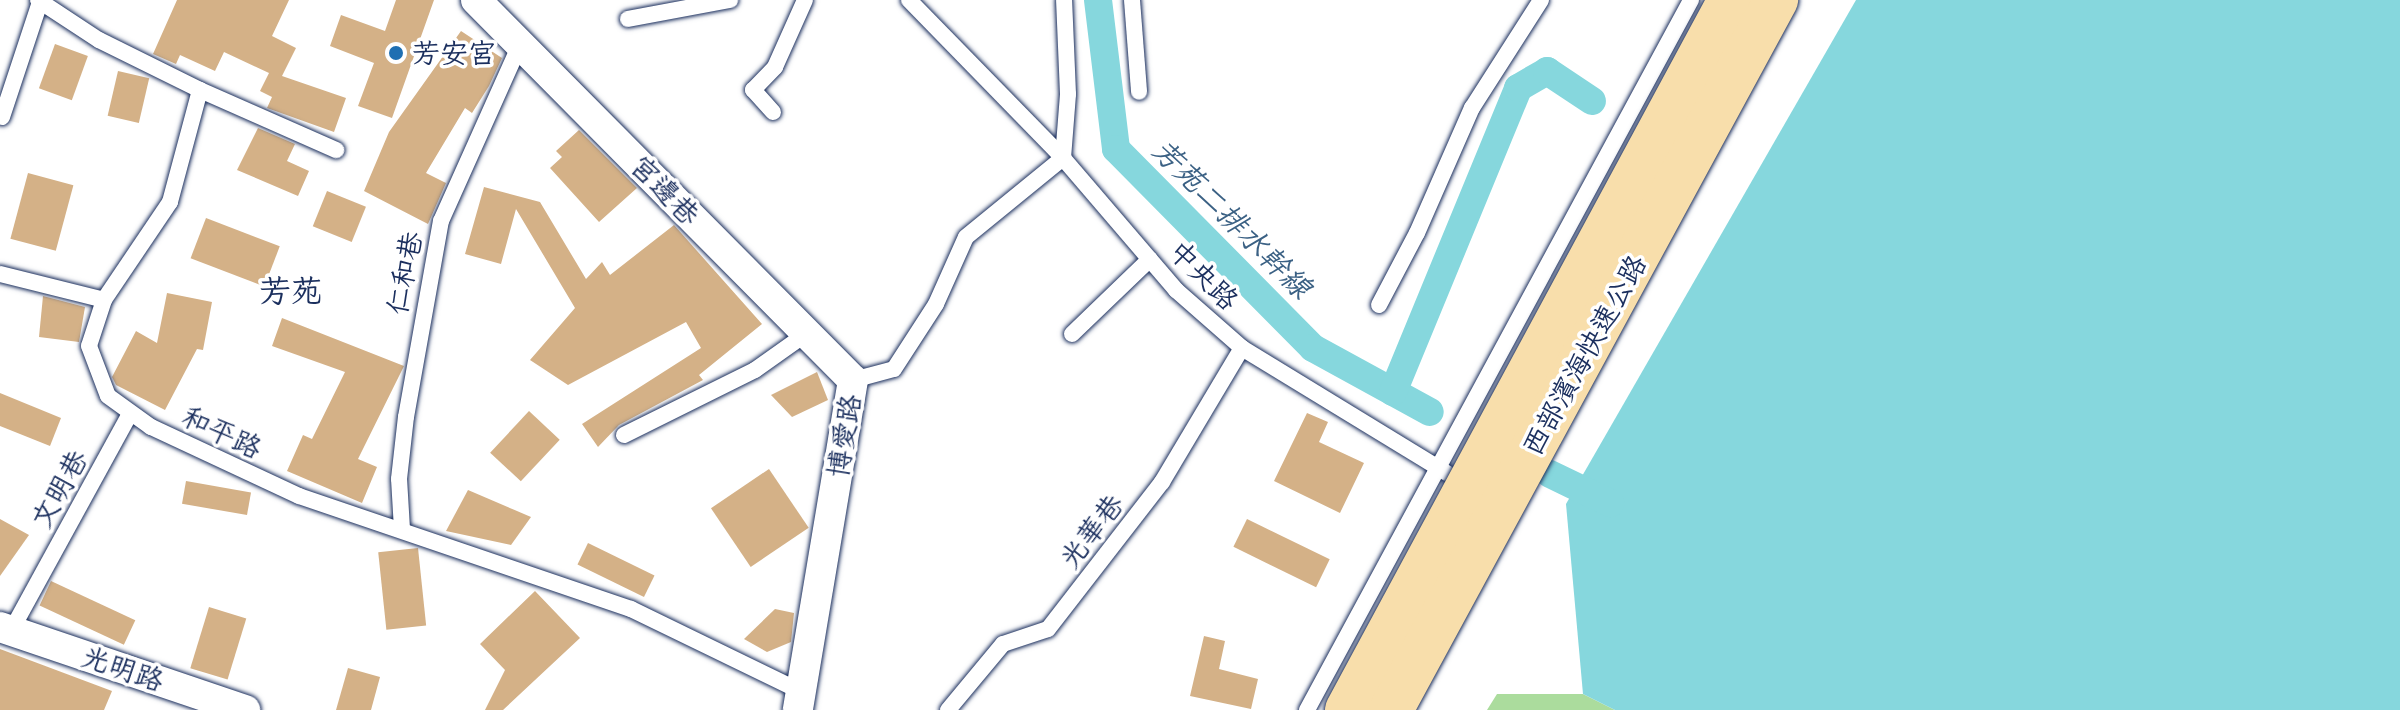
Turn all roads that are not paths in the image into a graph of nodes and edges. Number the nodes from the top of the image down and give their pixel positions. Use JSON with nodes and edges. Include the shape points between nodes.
{"nodes":[{"id":1,"x":476,"y":0,"type":"edge"},
{"id":2,"x":730,"y":0,"type":"edge"},
{"id":3,"x":805,"y":0,"type":"edge"},
{"id":4,"x":909,"y":0,"type":"edge"},
{"id":5,"x":1064,"y":0,"type":"edge"},
{"id":6,"x":1132,"y":0,"type":"edge"},
{"id":7,"x":1541,"y":0,"type":"edge"},
{"id":8,"x":1691,"y":0,"type":"edge"},
{"id":9,"x":1730,"y":0,"type":"edge"},
{"id":10,"x":1776,"y":0,"type":"edge"},
{"id":11,"x":39,"y":1,"type":"edge"},
{"id":12,"x":628,"y":19,"type":"dead end"},
{"id":13,"x":520,"y":44,"type":"junction"},
{"id":14,"x":200,"y":90,"type":"junction"},
{"id":15,"x":1139,"y":92,"type":"dead end"},
{"id":16,"x":773,"y":112,"type":"dead end"},
{"id":17,"x":2,"y":117,"type":"dead end"},
{"id":18,"x":336,"y":150,"type":"dead end"},
{"id":19,"x":1063,"y":158,"type":"junction"},
{"id":20,"x":1150,"y":259,"type":"junction"},
{"id":21,"x":0,"y":274,"type":"edge"},
{"id":22,"x":104,"y":300,"type":"junction"},
{"id":23,"x":1379,"y":305,"type":"dead end"},
{"id":24,"x":807,"y":333,"type":"junction"},
{"id":25,"x":1072,"y":334,"type":"dead end"},
{"id":26,"x":1242,"y":348,"type":"junction"},
{"id":27,"x":853,"y":380,"type":"junction"},
{"id":28,"x":130,"y":414,"type":"junction"},
{"id":29,"x":624,"y":435,"type":"dead end"},
{"id":30,"x":1440,"y":469,"type":"junction"},
{"id":31,"x":1519,"y":517,"type":"dead end"},
{"id":32,"x":402,"y":529,"type":"junction"},
{"id":33,"x":6,"y":629,"type":"edge"},
{"id":34,"x":801,"y":701,"type":"edge"},
{"id":35,"x":245,"y":710,"type":"edge"},
{"id":36,"x":948,"y":710,"type":"edge"},
{"id":37,"x":1307,"y":710,"type":"edge"},
{"id":38,"x":1347,"y":710,"type":"edge"},
{"id":39,"x":1391,"y":710,"type":"edge"}],
"edges":[{"from":1,"to":13,"type":"street","name":"宮邊巷"},
{"from":2,"to":12,"type":"lane"},
{"from":3,"to":16,"type":"lane","via":[[775,67],[753,90]]},
{"from":4,"to":19,"type":"lane","name":"中央路"},
{"from":5,"to":19,"type":"lane","via":[[1068,94]]},
{"from":6,"to":15,"type":"lane"},
{"from":7,"to":23,"type":"lane","via":[[1472,108]]},
{"from":8,"to":30,"type":"lane"},
{"from":9,"to":38,"type":"highway","name":"西部濱海快速公路","bridge":true},
{"from":10,"to":39,"type":"highway","name":"西部濱海快速公路","bridge":true},
{"from":11,"to":14,"type":"lane","via":[[99,40]]},
{"from":11,"to":17,"type":"lane"},
{"from":13,"to":24,"type":"street","name":"宮邊巷"},
{"from":13,"to":32,"type":"lane","name":"仁和巷","via":[[441,221],[406,417],[399,479]]},
{"from":14,"to":18,"type":"lane"},
{"from":14,"to":22,"type":"lane","name":"和平路","via":[[170,202]]},
{"from":19,"to":20,"type":"lane","name":"中央路"},
{"from":19,"to":27,"type":"lane","name":"博愛路","via":[[966,237],[936,304],[894,369]]},
{"from":20,"to":25,"type":"lane"},
{"from":20,"to":26,"type":"lane","name":"中央路"},
{"from":21,"to":22,"type":"lane"},
{"from":22,"to":28,"type":"lane","name":"和平路","via":[[89,346],[108,396]]},
{"from":24,"to":27,"type":"street","name":"宮邊巷"},
{"from":24,"to":29,"type":"lane","via":[[755,370]]},
{"from":26,"to":30,"type":"lane","name":"中央路"},
{"from":26,"to":36,"type":"lane","name":"光華巷","via":[[1162,482],[1048,629],[1003,644]]},
{"from":27,"to":34,"type":"street","name":"博愛路"},
{"from":28,"to":32,"type":"lane","name":"和平路","via":[[299,496]]},
{"from":28,"to":33,"type":"lane","name":"文明巷"},
{"from":30,"to":31,"type":"lane","name":"中央路"},
{"from":30,"to":37,"type":"lane"},
{"from":32,"to":34,"type":"lane","name":"和平路","via":[[631,609]]},
{"from":33,"to":35,"type":"street","name":"光明路"}]}
